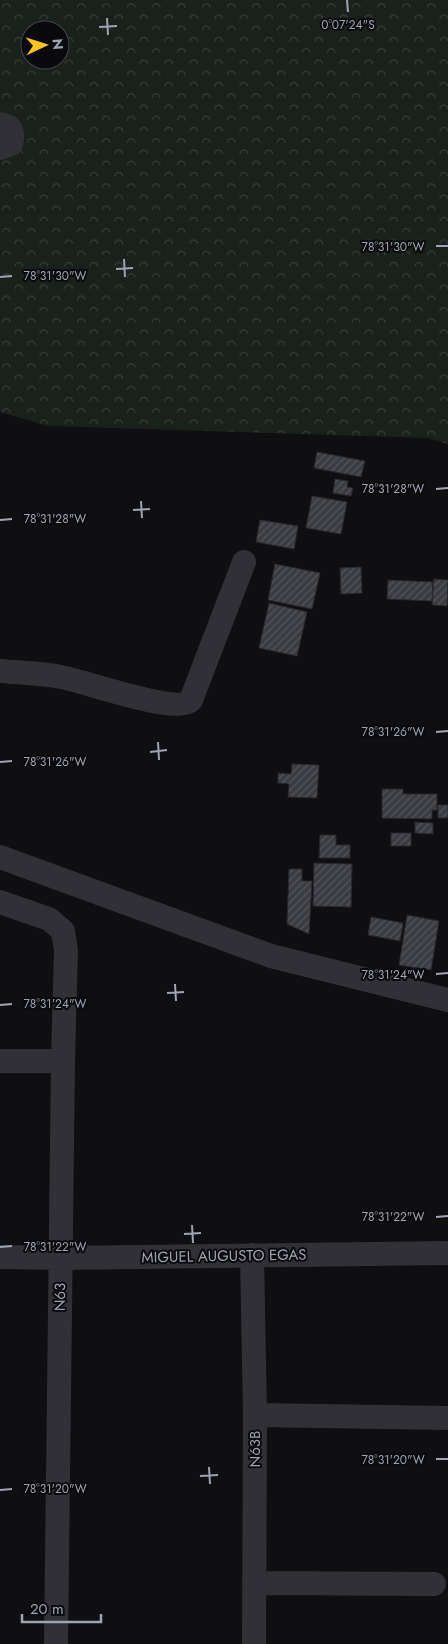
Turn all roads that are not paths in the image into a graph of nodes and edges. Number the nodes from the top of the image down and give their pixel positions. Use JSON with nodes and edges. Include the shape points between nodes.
{"nodes":[{"id":1,"x":0,"y":124,"type":"edge"},
{"id":2,"x":0,"y":148,"type":"edge"},
{"id":3,"x":244,"y":562,"type":"dead end"},
{"id":4,"x":0,"y":671,"type":"edge"},
{"id":5,"x":0,"y":857,"type":"edge"},
{"id":6,"x":0,"y":902,"type":"edge"},
{"id":7,"x":448,"y":1000,"type":"edge"},
{"id":8,"x":0,"y":1060,"type":"edge"},
{"id":9,"x":63,"y":1061,"type":"junction"},
{"id":10,"x":448,"y":1253,"type":"edge"},
{"id":11,"x":252,"y":1255,"type":"junction"},
{"id":12,"x":0,"y":1257,"type":"edge"},
{"id":13,"x":61,"y":1258,"type":"junction"},
{"id":14,"x":255,"y":1414,"type":"junction"},
{"id":15,"x":448,"y":1418,"type":"edge"},
{"id":16,"x":254,"y":1583,"type":"junction"},
{"id":17,"x":434,"y":1584,"type":"dead end"},
{"id":18,"x":56,"y":1644,"type":"edge"},
{"id":19,"x":254,"y":1644,"type":"edge"}],
"edges":[{"from":1,"to":2,"type":"street","via":[[9,127],[13,138],[11,144]]},
{"from":3,"to":4,"type":"street","via":[[188,703],[172,705],[61,677]]},
{"from":5,"to":7,"type":"street","via":[[271,956]]},
{"from":6,"to":9,"type":"street","name":"N63","via":[[49,919],[63,932],[66,950]]},
{"from":8,"to":9,"type":"street"},
{"from":9,"to":13,"type":"street","name":"N63"},
{"from":10,"to":11,"type":"street","name":"MIGUEL AUGUSTO EGAS"},
{"from":11,"to":13,"type":"street","name":"MIGUEL AUGUSTO EGAS"},
{"from":11,"to":14,"type":"street","name":"N63B"},
{"from":12,"to":13,"type":"street","name":"MIGUEL AUGUSTO EGAS"},
{"from":13,"to":18,"type":"street","name":"N63"},
{"from":14,"to":15,"type":"street"},
{"from":14,"to":16,"type":"street","name":"N63B"},
{"from":16,"to":17,"type":"street"},
{"from":16,"to":19,"type":"street","name":"N63B"}]}
